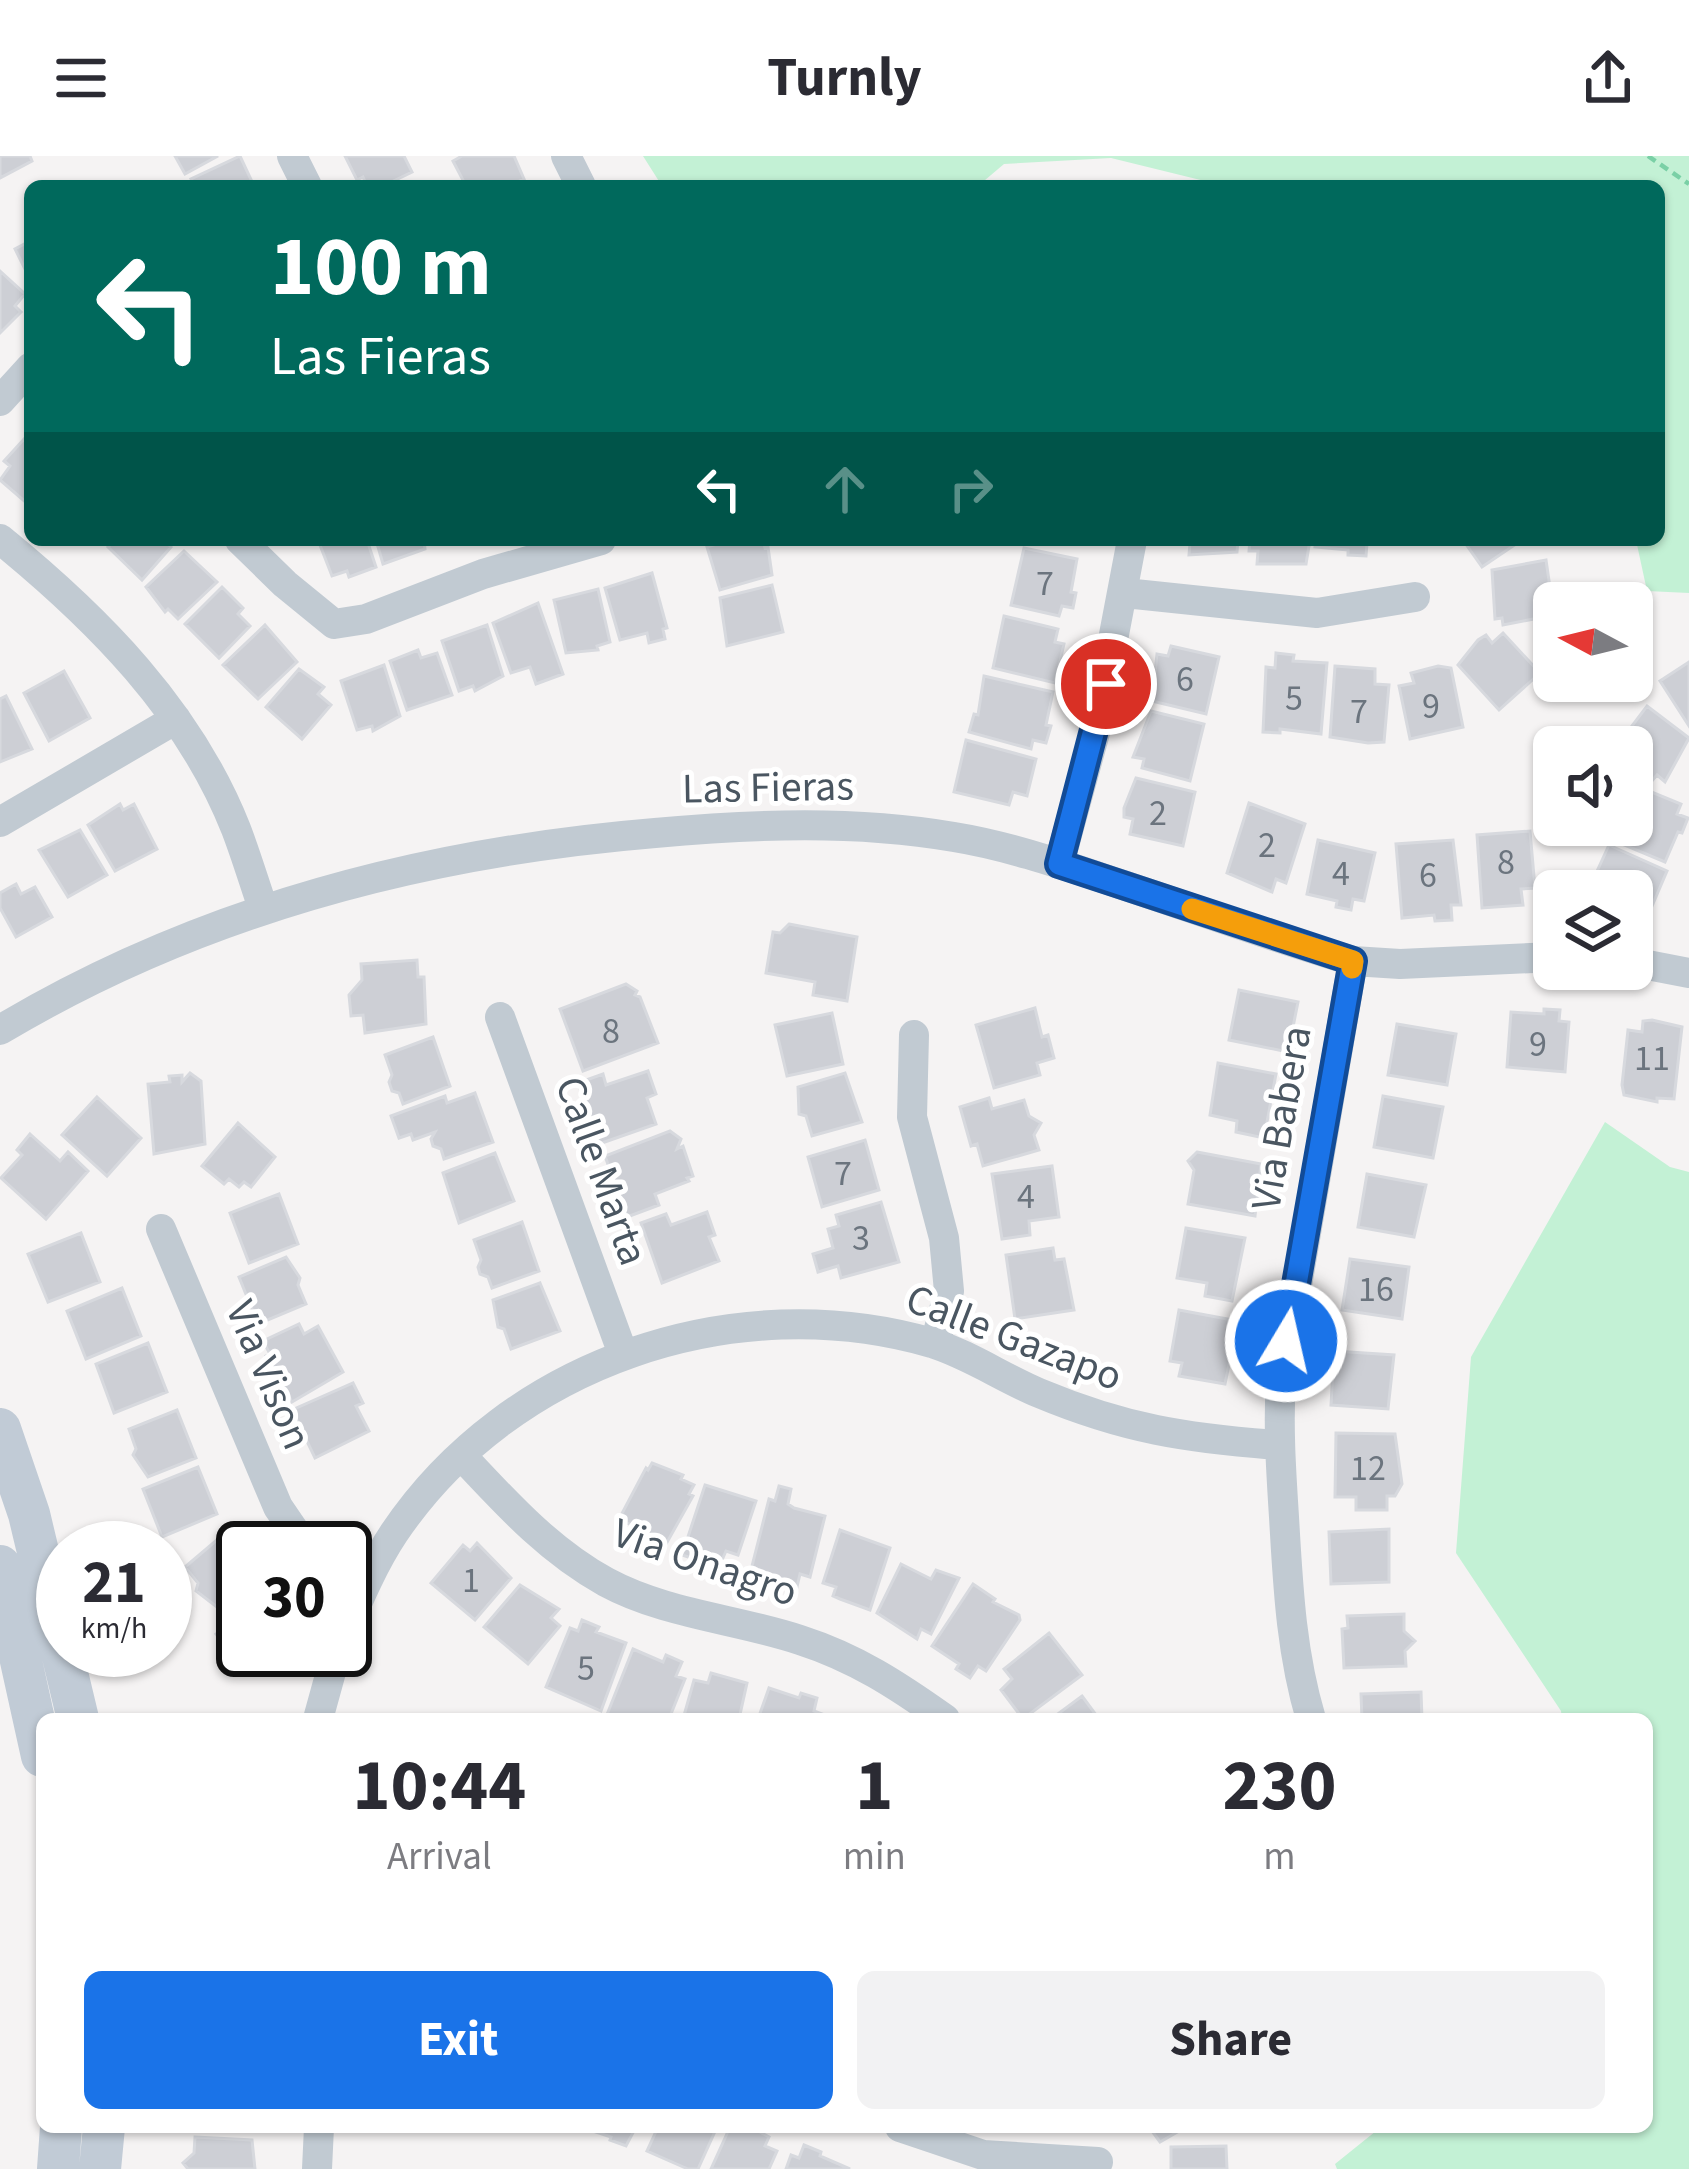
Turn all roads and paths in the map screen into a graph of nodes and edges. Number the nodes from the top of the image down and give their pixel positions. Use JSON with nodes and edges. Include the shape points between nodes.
{"nodes":[{"id":1,"x":1648,"y":156,"type":"edge"},
{"id":2,"x":1689,"y":184,"type":"edge"},
{"id":3,"x":24,"y":375,"type":"edge"},
{"id":4,"x":0,"y":401,"type":"edge"},
{"id":5,"x":0,"y":538,"type":"edge"},
{"id":6,"x":246,"y":546,"type":"edge"},
{"id":7,"x":580,"y":546,"type":"edge"},
{"id":8,"x":1131,"y":546,"type":"edge"},
{"id":9,"x":1125,"y":593,"type":"junction"},
{"id":10,"x":1415,"y":598,"type":"dead end"},
{"id":11,"x":176,"y":719,"type":"junction"},
{"id":12,"x":0,"y":822,"type":"edge"},
{"id":13,"x":1059,"y":864,"type":"junction"},
{"id":14,"x":263,"y":908,"type":"junction"},
{"id":15,"x":1533,"y":957,"type":"edge"},
{"id":16,"x":1353,"y":961,"type":"junction"},
{"id":17,"x":1653,"y":966,"type":"edge"},
{"id":18,"x":1689,"y":973,"type":"edge"},
{"id":19,"x":500,"y":1017,"type":"dead end"},
{"id":20,"x":0,"y":1030,"type":"edge"},
{"id":21,"x":914,"y":1035,"type":"dead end"},
{"id":22,"x":161,"y":1229,"type":"dead end"},
{"id":23,"x":934,"y":1344,"type":"junction"},
{"id":24,"x":623,"y":1354,"type":"junction"},
{"id":25,"x":0,"y":1429,"type":"edge"},
{"id":26,"x":1277,"y":1445,"type":"junction"},
{"id":27,"x":461,"y":1455,"type":"junction"},
{"id":28,"x":288,"y":1521,"type":"edge"},
{"id":29,"x":372,"y":1563,"type":"edge"},
{"id":30,"x":0,"y":1566,"type":"edge"},
{"id":31,"x":330,"y":1677,"type":"edge"},
{"id":32,"x":76,"y":1713,"type":"edge"},
{"id":33,"x":320,"y":1713,"type":"edge"},
{"id":34,"x":936,"y":1713,"type":"edge"},
{"id":35,"x":1309,"y":1713,"type":"edge"},
{"id":36,"x":36,"y":1729,"type":"edge"},
{"id":37,"x":61,"y":2133,"type":"edge"},
{"id":38,"x":103,"y":2133,"type":"edge"},
{"id":39,"x":320,"y":2133,"type":"edge"},
{"id":40,"x":918,"y":2133,"type":"edge"},
{"id":41,"x":1098,"y":2162,"type":"dead end"},
{"id":42,"x":58,"y":2169,"type":"edge"},
{"id":43,"x":100,"y":2169,"type":"edge"},
{"id":44,"x":317,"y":2169,"type":"edge"}],
"edges":[{"from":1,"to":2,"type":"path"},
{"from":3,"to":4,"type":"street"},
{"from":5,"to":11,"type":"street","via":[[91,617]]},
{"from":6,"to":7,"type":"street","via":[[334,624]]},
{"from":8,"to":9,"type":"street"},
{"from":9,"to":10,"type":"street","via":[[1317,613]]},
{"from":9,"to":13,"type":"street"},
{"from":11,"to":12,"type":"street"},
{"from":11,"to":14,"type":"street","via":[[235,826]]},
{"from":13,"to":14,"type":"street","name":"Las Fieras","via":[[956,837],[752,824],[542,842]]},
{"from":13,"to":16,"type":"street","name":"Las Fieras"},
{"from":14,"to":20,"type":"street","name":"Las Fieras","via":[[72,987]]},
{"from":15,"to":16,"type":"street","name":"Las Fieras"},
{"from":16,"to":26,"type":"street","name":"Via Babera","via":[[1291,1304]]},
{"from":17,"to":18,"type":"street"},
{"from":19,"to":24,"type":"street","name":"Calle Marta"},
{"from":21,"to":23,"type":"street","via":[[912,1117],[944,1238],[949,1291]]},
{"from":22,"to":28,"type":"street","name":"Via Vison"},
{"from":23,"to":24,"type":"street","name":"Calle Gazapo","via":[[876,1330],[801,1326],[715,1329]]},
{"from":23,"to":26,"type":"street","name":"Calle Gazapo","via":[[1110,1421],[1185,1438]]},
{"from":24,"to":27,"type":"street","name":"Calle Gazapo","via":[[525,1401]]},
{"from":25,"to":32,"type":"main road","via":[[35,1536]]},
{"from":26,"to":35,"type":"street","name":"Via Babera","via":[[1287,1599]]},
{"from":27,"to":29,"type":"street","name":"Calle Gazapo"},
{"from":27,"to":34,"type":"street","name":"Via Onagro","via":[[533,1532],[608,1583],[800,1640],[878,1672]]},
{"from":30,"to":36,"type":"main road"},
{"from":31,"to":33,"type":"street"},
{"from":37,"to":42,"type":"main road"},
{"from":38,"to":43,"type":"main road"},
{"from":39,"to":44,"type":"street"},
{"from":40,"to":41,"type":"street","via":[[983,2155]]}]}
